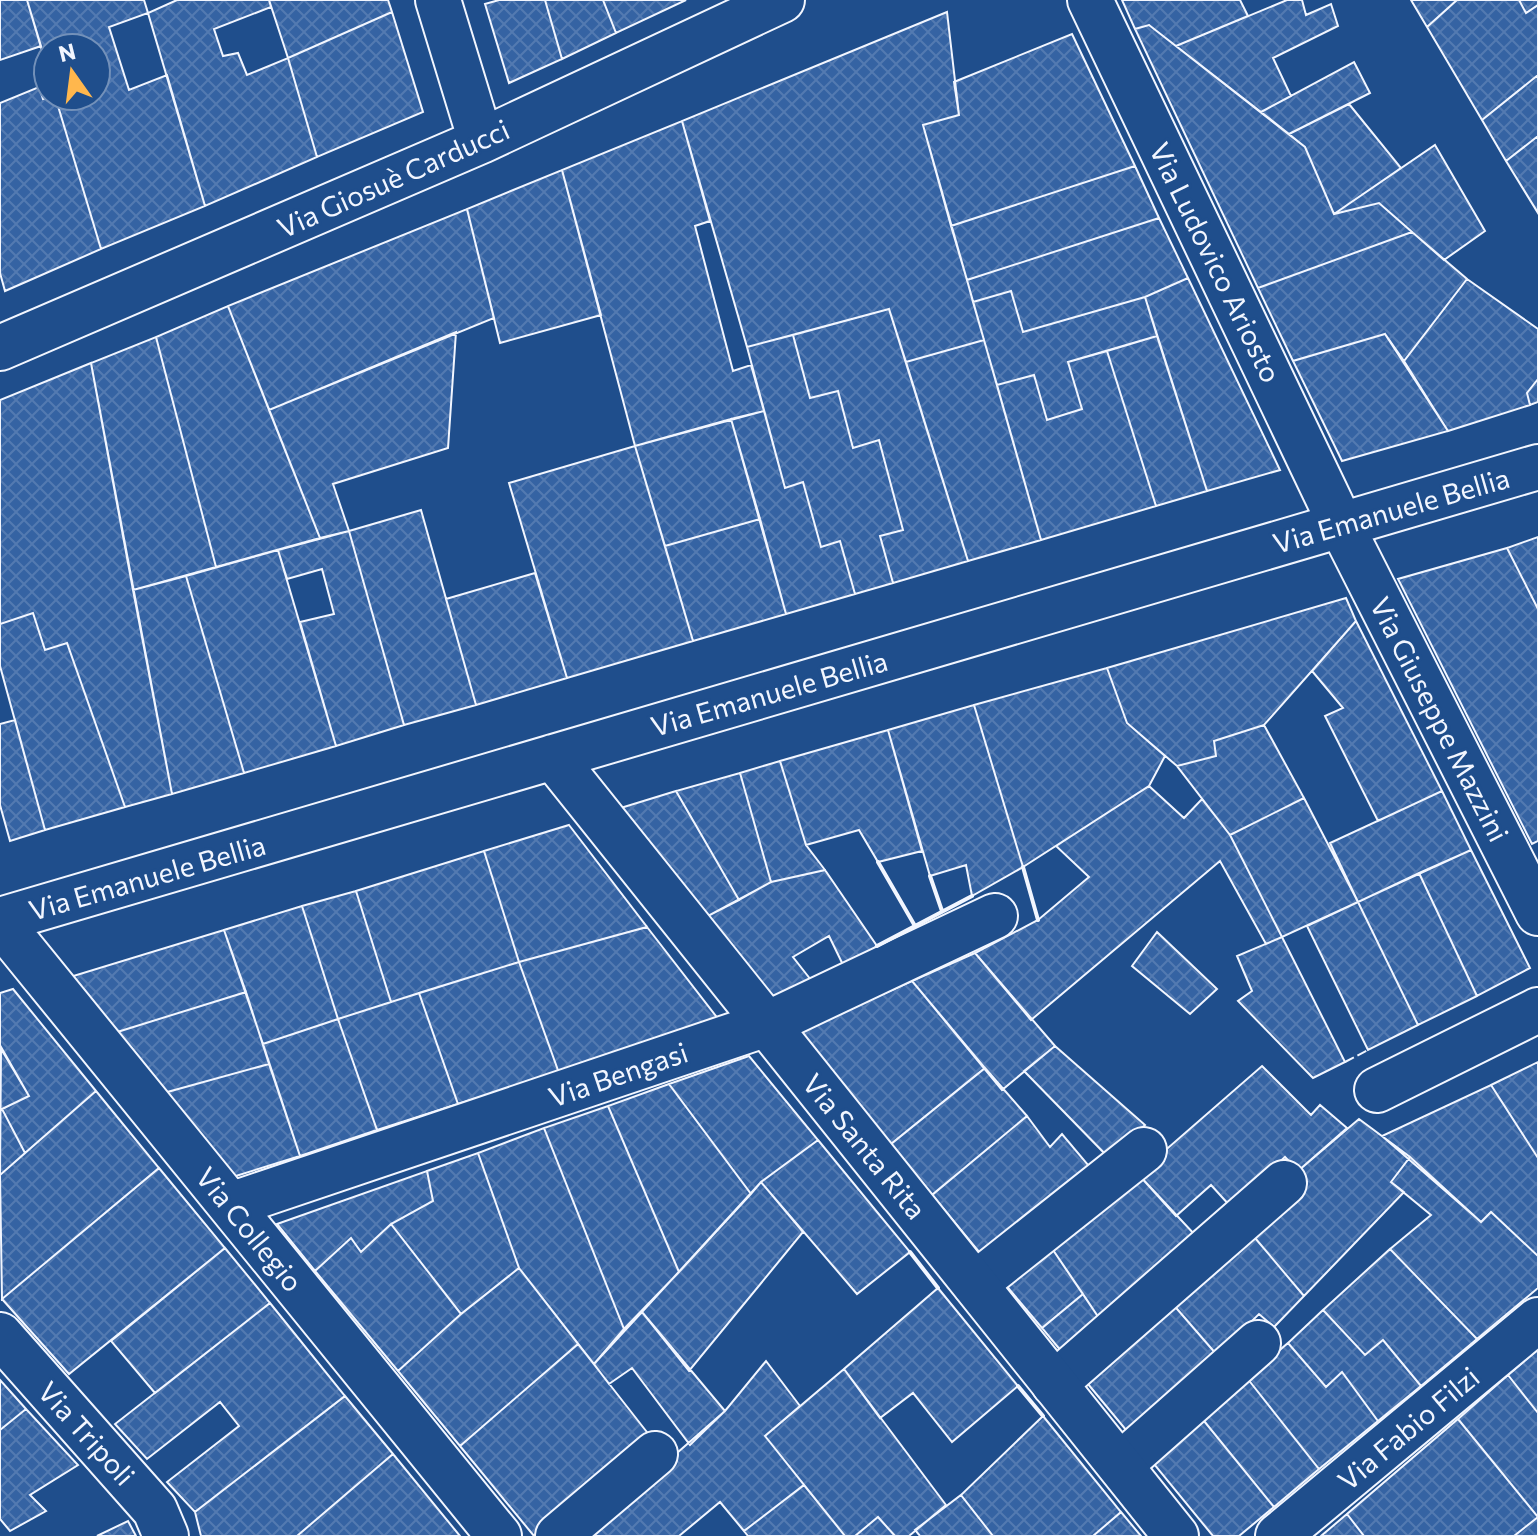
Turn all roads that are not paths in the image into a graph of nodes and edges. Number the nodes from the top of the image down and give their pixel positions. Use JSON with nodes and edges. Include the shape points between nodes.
{"nodes":[{"id":1,"x":438,"y":0,"type":"edge"},
{"id":2,"x":782,"y":0,"type":"edge"},
{"id":3,"x":1090,"y":0,"type":"edge"},
{"id":4,"x":481,"y":141,"type":"junction"},
{"id":5,"x":0,"y":348,"type":"edge"},
{"id":6,"x":1538,"y":467,"type":"edge"},
{"id":7,"x":1341,"y":525,"type":"junction"},
{"id":8,"x":553,"y":757,"type":"junction"},
{"id":9,"x":1538,"y":913,"type":"edge"},
{"id":10,"x":995,"y":916,"type":"dead end"},
{"id":11,"x":0,"y":921,"type":"edge"},
{"id":12,"x":1538,"y":1010,"type":"edge"},
{"id":13,"x":767,"y":1024,"type":"junction"},
{"id":14,"x":1377,"y":1090,"type":"dead end"},
{"id":15,"x":1144,"y":1150,"type":"dead end"},
{"id":16,"x":1284,"y":1183,"type":"dead end"},
{"id":17,"x":230,"y":1205,"type":"junction"},
{"id":18,"x":975,"y":1284,"type":"junction"},
{"id":19,"x":1538,"y":1320,"type":"edge"},
{"id":20,"x":0,"y":1335,"type":"edge"},
{"id":21,"x":1258,"y":1343,"type":"dead end"},
{"id":22,"x":1054,"y":1384,"type":"junction"},
{"id":23,"x":655,"y":1454,"type":"dead end"},
{"id":24,"x":1120,"y":1465,"type":"junction"},
{"id":25,"x":166,"y":1536,"type":"edge"},
{"id":26,"x":499,"y":1536,"type":"edge"},
{"id":27,"x":558,"y":1536,"type":"edge"},
{"id":28,"x":1176,"y":1536,"type":"edge"},
{"id":29,"x":1278,"y":1536,"type":"edge"}],
"edges":[{"from":1,"to":4,"type":"street"},
{"from":2,"to":4,"type":"street","name":"Via Giosuè Carducci"},
{"from":3,"to":7,"type":"street","name":"Via Ludovico Ariosto"},
{"from":4,"to":5,"type":"street","name":"Via Giosuè Carducci"},
{"from":6,"to":7,"type":"street","name":"Via Emanuele Bellia"},
{"from":7,"to":8,"type":"street","name":"Via Emanuele Bellia"},
{"from":7,"to":9,"type":"street","name":"Via Giuseppe Mazzini"},
{"from":8,"to":11,"type":"street","name":"Via Emanuele Bellia"},
{"from":8,"to":13,"type":"street","name":"Via Santa Rita"},
{"from":10,"to":13,"type":"street","name":"Via Bengasi"},
{"from":11,"to":17,"type":"street","name":"Via Collegio"},
{"from":12,"to":14,"type":"street"},
{"from":13,"to":17,"type":"street","name":"Via Bengasi"},
{"from":13,"to":18,"type":"street","name":"Via Santa Rita"},
{"from":15,"to":18,"type":"street"},
{"from":16,"to":22,"type":"street"},
{"from":17,"to":26,"type":"street","name":"Via Collegio"},
{"from":18,"to":22,"type":"street","name":"Via Santa Rita"},
{"from":19,"to":29,"type":"street","name":"Via Fabio Filzi"},
{"from":20,"to":25,"type":"street","name":"Via Tripoli","via":[[155,1510]]},
{"from":21,"to":24,"type":"street"},
{"from":22,"to":24,"type":"street","name":"Via Santa Rita"},
{"from":23,"to":27,"type":"street"},
{"from":24,"to":28,"type":"street","name":"Via Santa Rita"}]}
